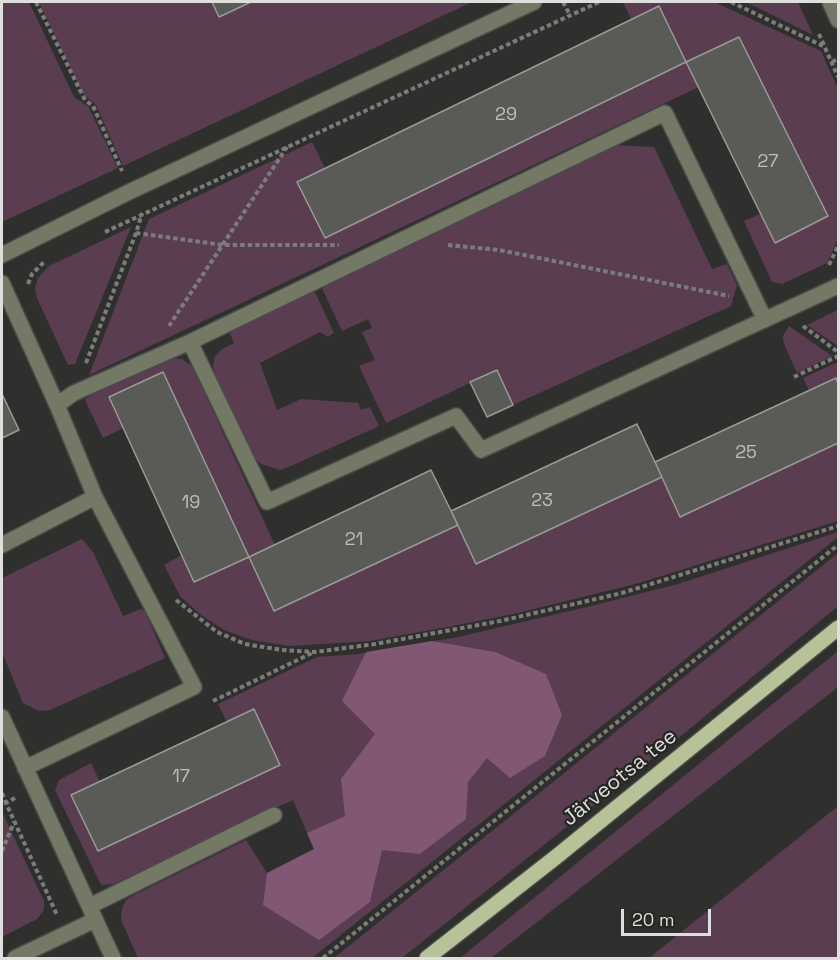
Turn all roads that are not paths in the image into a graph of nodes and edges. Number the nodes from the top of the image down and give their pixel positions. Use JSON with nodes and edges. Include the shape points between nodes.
{"nodes":[{"id":1,"x":534,"y":2,"type":"edge"},
{"id":2,"x":830,"y":2,"type":"edge"},
{"id":3,"x":838,"y":20,"type":"edge"},
{"id":4,"x":2,"y":255,"type":"edge"},
{"id":5,"x":2,"y":283,"type":"edge"},
{"id":6,"x":838,"y":286,"type":"edge"},
{"id":7,"x":765,"y":321,"type":"junction"},
{"id":8,"x":189,"y":342,"type":"junction"},
{"id":9,"x":57,"y":405,"type":"junction"},
{"id":10,"x":96,"y":497,"type":"junction"},
{"id":11,"x":2,"y":544,"type":"edge"},
{"id":12,"x":838,"y":628,"type":"edge"},
{"id":13,"x":2,"y":717,"type":"edge"},
{"id":14,"x":25,"y":768,"type":"junction"},
{"id":15,"x":274,"y":814,"type":"dead end"},
{"id":16,"x":93,"y":913,"type":"junction"},
{"id":17,"x":15,"y":958,"type":"edge"},
{"id":18,"x":113,"y":958,"type":"edge"},
{"id":19,"x":427,"y":958,"type":"edge"}],
"edges":[{"from":1,"to":4,"type":"street","via":[[131,190]]},
{"from":2,"to":3,"type":"street"},
{"from":5,"to":9,"type":"street"},
{"from":6,"to":7,"type":"street"},
{"from":7,"to":8,"type":"street","via":[[481,450],[456,416],[267,502]]},
{"from":7,"to":8,"type":"street","via":[[665,113]]},
{"from":8,"to":9,"type":"street","via":[[74,393]]},
{"from":9,"to":10,"type":"street"},
{"from":10,"to":11,"type":"street"},
{"from":10,"to":14,"type":"street","via":[[194,687]]},
{"from":12,"to":19,"type":"main road","name":"Järveotsa tee"},
{"from":13,"to":14,"type":"street"},
{"from":14,"to":16,"type":"street"},
{"from":15,"to":16,"type":"street"},
{"from":16,"to":17,"type":"street","via":[[69,933]]},
{"from":16,"to":18,"type":"street"}]}
